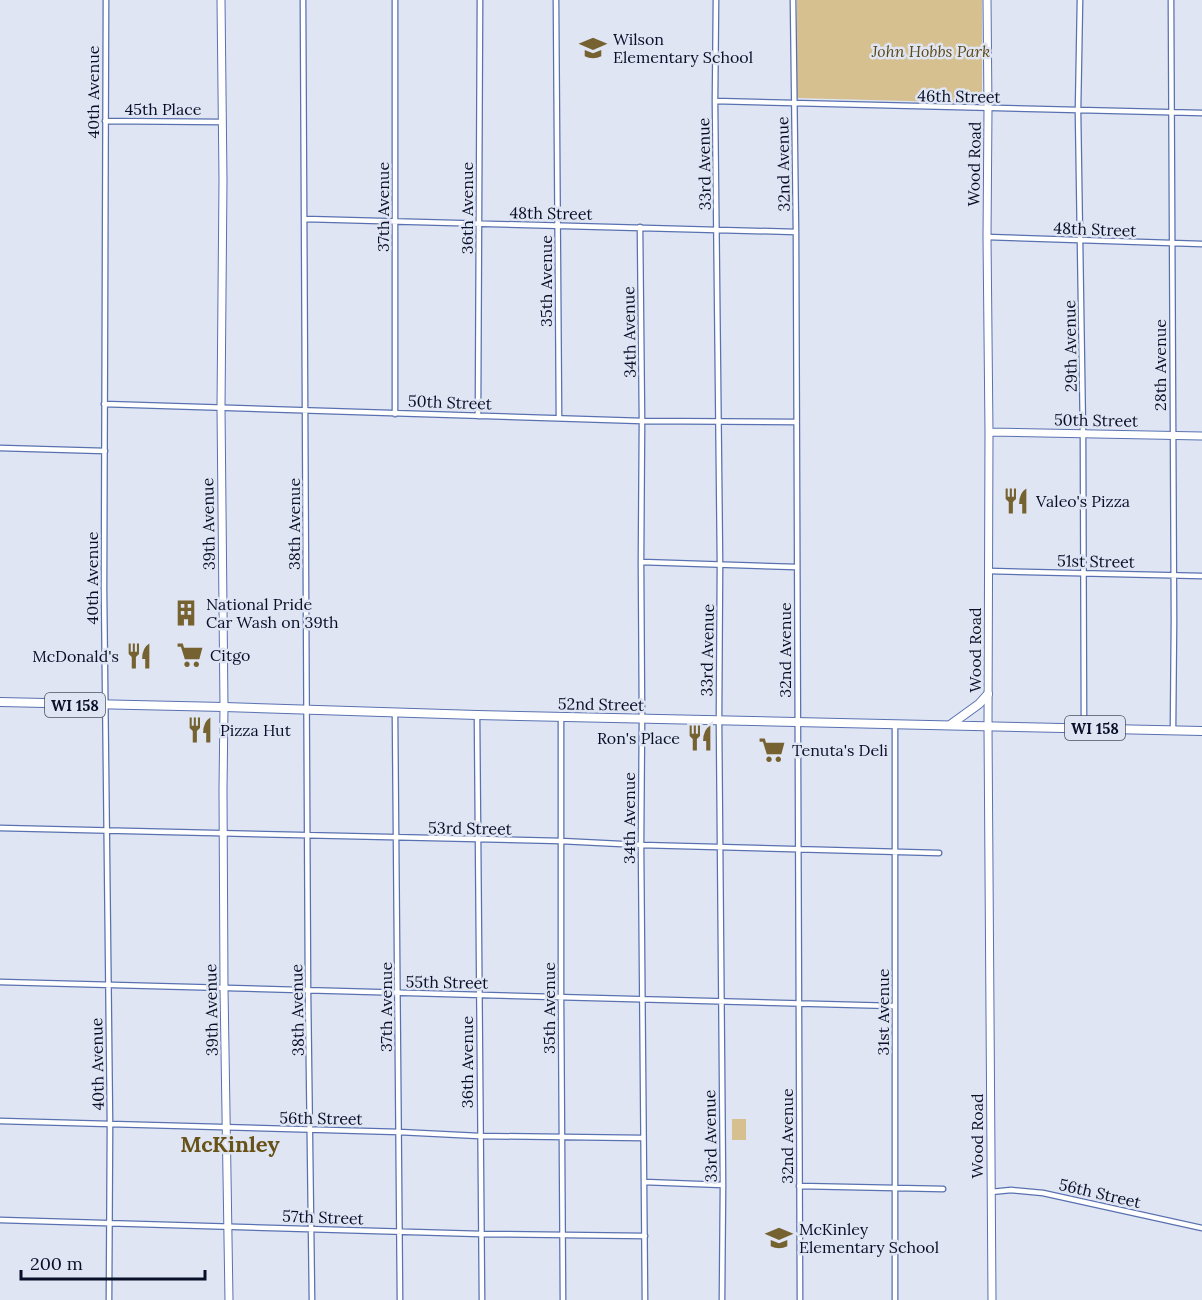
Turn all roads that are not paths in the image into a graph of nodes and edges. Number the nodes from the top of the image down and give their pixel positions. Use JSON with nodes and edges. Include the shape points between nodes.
{"nodes":[{"id":1,"x":106,"y":0,"type":"edge"},
{"id":2,"x":221,"y":0,"type":"edge"},
{"id":3,"x":303,"y":0,"type":"edge"},
{"id":4,"x":395,"y":0,"type":"edge"},
{"id":5,"x":480,"y":0,"type":"edge"},
{"id":6,"x":556,"y":0,"type":"edge"},
{"id":7,"x":716,"y":0,"type":"edge"},
{"id":8,"x":793,"y":0,"type":"edge"},
{"id":9,"x":987,"y":0,"type":"edge"},
{"id":10,"x":1080,"y":0,"type":"edge"},
{"id":11,"x":1170,"y":0,"type":"edge"},
{"id":12,"x":716,"y":101,"type":"junction"},
{"id":13,"x":794,"y":103,"type":"junction"},
{"id":14,"x":988,"y":108,"type":"junction"},
{"id":15,"x":1078,"y":111,"type":"junction"},
{"id":16,"x":1171,"y":113,"type":"junction"},
{"id":17,"x":1202,"y":113,"type":"edge"},
{"id":18,"x":105,"y":121,"type":"junction"},
{"id":19,"x":222,"y":122,"type":"junction"},
{"id":20,"x":305,"y":219,"type":"junction"},
{"id":21,"x":396,"y":222,"type":"junction"},
{"id":22,"x":478,"y":223,"type":"junction"},
{"id":23,"x":558,"y":225,"type":"junction"},
{"id":24,"x":640,"y":227,"type":"junction"},
{"id":25,"x":717,"y":230,"type":"junction"},
{"id":26,"x":796,"y":232,"type":"junction"},
{"id":27,"x":987,"y":237,"type":"junction"},
{"id":28,"x":1080,"y":241,"type":"junction"},
{"id":29,"x":1171,"y":243,"type":"junction"},
{"id":30,"x":1202,"y":244,"type":"edge"},
{"id":31,"x":104,"y":404,"type":"junction"},
{"id":32,"x":221,"y":408,"type":"junction"},
{"id":33,"x":306,"y":411,"type":"junction"},
{"id":34,"x":395,"y":414,"type":"junction"},
{"id":35,"x":478,"y":416,"type":"junction"},
{"id":36,"x":559,"y":418,"type":"junction"},
{"id":37,"x":642,"y":421,"type":"junction"},
{"id":38,"x":718,"y":422,"type":"junction"},
{"id":39,"x":796,"y":422,"type":"junction"},
{"id":40,"x":989,"y":432,"type":"junction"},
{"id":41,"x":1083,"y":433,"type":"junction"},
{"id":42,"x":1172,"y":435,"type":"junction"},
{"id":43,"x":1202,"y":436,"type":"edge"},
{"id":44,"x":0,"y":448,"type":"edge"},
{"id":45,"x":105,"y":452,"type":"junction"},
{"id":46,"x":641,"y":562,"type":"junction"},
{"id":47,"x":720,"y":564,"type":"junction"},
{"id":48,"x":796,"y":567,"type":"junction"},
{"id":49,"x":989,"y":571,"type":"junction"},
{"id":50,"x":1083,"y":573,"type":"junction"},
{"id":51,"x":1173,"y":575,"type":"junction"},
{"id":52,"x":1202,"y":576,"type":"edge"},
{"id":53,"x":988,"y":694,"type":"junction"},
{"id":54,"x":0,"y":702,"type":"edge"},
{"id":55,"x":105,"y":705,"type":"junction"},
{"id":56,"x":224,"y":707,"type":"junction"},
{"id":57,"x":308,"y":710,"type":"junction"},
{"id":58,"x":395,"y":713,"type":"junction"},
{"id":59,"x":477,"y":716,"type":"junction"},
{"id":60,"x":561,"y":716,"type":"junction"},
{"id":61,"x":642,"y":718,"type":"junction"},
{"id":62,"x":719,"y":720,"type":"junction"},
{"id":63,"x":797,"y":722,"type":"junction"},
{"id":64,"x":895,"y":724,"type":"junction"},
{"id":65,"x":949,"y":726,"type":"junction"},
{"id":66,"x":988,"y":727,"type":"junction"},
{"id":67,"x":1084,"y":728,"type":"junction"},
{"id":68,"x":1173,"y":730,"type":"junction"},
{"id":69,"x":1202,"y":730,"type":"edge"},
{"id":70,"x":0,"y":828,"type":"edge"},
{"id":71,"x":106,"y":831,"type":"junction"},
{"id":72,"x":223,"y":833,"type":"junction"},
{"id":73,"x":308,"y":836,"type":"junction"},
{"id":74,"x":396,"y":838,"type":"junction"},
{"id":75,"x":479,"y":840,"type":"junction"},
{"id":76,"x":561,"y":841,"type":"junction"},
{"id":77,"x":640,"y":845,"type":"junction"},
{"id":78,"x":720,"y":847,"type":"junction"},
{"id":79,"x":798,"y":848,"type":"junction"},
{"id":80,"x":895,"y":851,"type":"junction"},
{"id":81,"x":939,"y":853,"type":"dead end"},
{"id":82,"x":0,"y":982,"type":"edge"},
{"id":83,"x":107,"y":985,"type":"junction"},
{"id":84,"x":224,"y":988,"type":"junction"},
{"id":85,"x":308,"y":991,"type":"junction"},
{"id":86,"x":398,"y":993,"type":"junction"},
{"id":87,"x":480,"y":995,"type":"junction"},
{"id":88,"x":561,"y":997,"type":"junction"},
{"id":89,"x":643,"y":999,"type":"junction"},
{"id":90,"x":720,"y":1001,"type":"junction"},
{"id":91,"x":799,"y":1003,"type":"junction"},
{"id":92,"x":894,"y":1006,"type":"junction"},
{"id":93,"x":0,"y":1121,"type":"edge"},
{"id":94,"x":110,"y":1125,"type":"junction"},
{"id":95,"x":227,"y":1127,"type":"junction"},
{"id":96,"x":311,"y":1130,"type":"junction"},
{"id":97,"x":399,"y":1132,"type":"junction"},
{"id":98,"x":479,"y":1136,"type":"junction"},
{"id":99,"x":562,"y":1136,"type":"junction"},
{"id":100,"x":642,"y":1138,"type":"junction"},
{"id":101,"x":644,"y":1182,"type":"junction"},
{"id":102,"x":723,"y":1185,"type":"junction"},
{"id":103,"x":799,"y":1186,"type":"junction"},
{"id":104,"x":895,"y":1188,"type":"junction"},
{"id":105,"x":943,"y":1189,"type":"dead end"},
{"id":106,"x":991,"y":1192,"type":"junction"},
{"id":107,"x":0,"y":1220,"type":"edge"},
{"id":108,"x":110,"y":1224,"type":"junction"},
{"id":109,"x":229,"y":1226,"type":"junction"},
{"id":110,"x":1202,"y":1228,"type":"edge"},
{"id":111,"x":311,"y":1229,"type":"junction"},
{"id":112,"x":399,"y":1231,"type":"junction"},
{"id":113,"x":481,"y":1234,"type":"junction"},
{"id":114,"x":562,"y":1234,"type":"junction"},
{"id":115,"x":645,"y":1236,"type":"junction"},
{"id":116,"x":109,"y":1300,"type":"edge"},
{"id":117,"x":229,"y":1300,"type":"edge"},
{"id":118,"x":312,"y":1300,"type":"edge"},
{"id":119,"x":400,"y":1300,"type":"edge"},
{"id":120,"x":482,"y":1300,"type":"edge"},
{"id":121,"x":563,"y":1300,"type":"edge"},
{"id":122,"x":645,"y":1300,"type":"edge"},
{"id":123,"x":722,"y":1300,"type":"edge"},
{"id":124,"x":800,"y":1300,"type":"edge"},
{"id":125,"x":896,"y":1300,"type":"edge"},
{"id":126,"x":992,"y":1300,"type":"edge"}],
"edges":[{"from":1,"to":18,"type":"street","name":"40th Avenue"},
{"from":2,"to":19,"type":"street","name":"39th Avenue"},
{"from":3,"to":20,"type":"street","name":"38th Avenue"},
{"from":4,"to":21,"type":"street","name":"37th Avenue"},
{"from":5,"to":22,"type":"street","name":"36th Avenue"},
{"from":6,"to":23,"type":"street","name":"35th Avenue"},
{"from":7,"to":12,"type":"street","name":"33rd Avenue"},
{"from":8,"to":13,"type":"street","name":"32nd Avenue"},
{"from":9,"to":14,"type":"street","name":"Wood Road"},
{"from":10,"to":15,"type":"street","name":"29th Avenue"},
{"from":11,"to":16,"type":"street","name":"28th Avenue"},
{"from":12,"to":13,"type":"street","name":"46th Street"},
{"from":12,"to":25,"type":"street","name":"33rd Avenue"},
{"from":13,"to":14,"type":"street","name":"46th Street"},
{"from":13,"to":26,"type":"street","name":"32nd Avenue"},
{"from":14,"to":15,"type":"street","name":"46th Street"},
{"from":14,"to":27,"type":"street","name":"Wood Road"},
{"from":15,"to":16,"type":"street","name":"46th Street"},
{"from":15,"to":28,"type":"street","name":"29th Avenue"},
{"from":16,"to":17,"type":"street","name":"46th Street"},
{"from":16,"to":29,"type":"street","name":"28th Avenue"},
{"from":18,"to":19,"type":"street","name":"45th Place"},
{"from":18,"to":31,"type":"street","name":"40th Avenue"},
{"from":19,"to":32,"type":"street","name":"39th Avenue"},
{"from":20,"to":21,"type":"street","name":"48th Street"},
{"from":20,"to":33,"type":"street","name":"38th Avenue"},
{"from":21,"to":22,"type":"street","name":"48th Street"},
{"from":21,"to":34,"type":"street","name":"37th Avenue"},
{"from":22,"to":23,"type":"street","name":"48th Street"},
{"from":22,"to":35,"type":"street","name":"36th Avenue"},
{"from":23,"to":24,"type":"street","name":"48th Street"},
{"from":23,"to":36,"type":"street","name":"35th Avenue"},
{"from":24,"to":25,"type":"street","name":"48th Street"},
{"from":24,"to":37,"type":"street","name":"34th Avenue"},
{"from":25,"to":26,"type":"street","name":"48th Street"},
{"from":25,"to":38,"type":"street","name":"33rd Avenue"},
{"from":26,"to":39,"type":"street","name":"32nd Avenue"},
{"from":27,"to":28,"type":"street","name":"48th Street"},
{"from":27,"to":40,"type":"street","name":"Wood Road"},
{"from":28,"to":29,"type":"street","name":"48th Street"},
{"from":28,"to":41,"type":"street","name":"29th Avenue"},
{"from":29,"to":30,"type":"street","name":"48th Street"},
{"from":29,"to":42,"type":"street","name":"28th Avenue"},
{"from":31,"to":32,"type":"street","name":"50th Street"},
{"from":31,"to":45,"type":"street","name":"40th Avenue"},
{"from":32,"to":33,"type":"street","name":"50th Street"},
{"from":32,"to":56,"type":"street","name":"39th Avenue"},
{"from":33,"to":34,"type":"street","name":"50th Street"},
{"from":33,"to":57,"type":"street","name":"38th Avenue"},
{"from":34,"to":35,"type":"street","name":"50th Street"},
{"from":35,"to":36,"type":"street","name":"50th Street"},
{"from":36,"to":37,"type":"street","name":"50th Street"},
{"from":37,"to":38,"type":"street","name":"50th Street"},
{"from":37,"to":46,"type":"street","name":"34th Avenue"},
{"from":38,"to":39,"type":"street","name":"50th Street"},
{"from":38,"to":47,"type":"street","name":"33rd Avenue"},
{"from":39,"to":48,"type":"street","name":"32nd Avenue"},
{"from":40,"to":41,"type":"street","name":"50th Street"},
{"from":40,"to":49,"type":"street","name":"Wood Road"},
{"from":41,"to":42,"type":"street","name":"50th Street"},
{"from":41,"to":50,"type":"street","name":"29th Avenue"},
{"from":42,"to":43,"type":"street","name":"50th Street"},
{"from":42,"to":51,"type":"street","name":"28th Avenue"},
{"from":44,"to":45,"type":"street"},
{"from":45,"to":55,"type":"street","name":"40th Avenue"},
{"from":46,"to":47,"type":"street"},
{"from":46,"to":61,"type":"street","name":"34th Avenue"},
{"from":47,"to":48,"type":"street"},
{"from":47,"to":62,"type":"street","name":"33rd Avenue"},
{"from":48,"to":63,"type":"street","name":"32nd Avenue"},
{"from":49,"to":50,"type":"street","name":"51st Street"},
{"from":49,"to":53,"type":"street","name":"Wood Road"},
{"from":50,"to":51,"type":"street","name":"51st Street"},
{"from":50,"to":67,"type":"street","name":"29th Avenue"},
{"from":51,"to":52,"type":"street","name":"51st Street"},
{"from":51,"to":68,"type":"street","name":"28th Avenue"},
{"from":53,"to":65,"type":"main road"},
{"from":53,"to":66,"type":"street","name":"Wood Road"},
{"from":54,"to":55,"type":"main road","name":"52nd Street","number":"WI 158"},
{"from":55,"to":56,"type":"main road","name":"52nd Street","number":"WI 158"},
{"from":55,"to":71,"type":"street","name":"40th Avenue"},
{"from":56,"to":57,"type":"main road","name":"52nd Street","number":"WI 158"},
{"from":56,"to":72,"type":"street","name":"39th Avenue"},
{"from":57,"to":58,"type":"main road","name":"52nd Street","number":"WI 158"},
{"from":57,"to":73,"type":"street","name":"38th Avenue"},
{"from":58,"to":59,"type":"main road","name":"52nd Street","number":"WI 158"},
{"from":58,"to":74,"type":"street","name":"37th Avenue"},
{"from":59,"to":60,"type":"main road","name":"52nd Street","number":"WI 158"},
{"from":59,"to":75,"type":"street","name":"36th Avenue"},
{"from":60,"to":61,"type":"main road","name":"52nd Street","number":"WI 158"},
{"from":60,"to":76,"type":"street","name":"35th Avenue"},
{"from":61,"to":62,"type":"main road","name":"52nd Street","number":"WI 158"},
{"from":61,"to":77,"type":"street","name":"34th Avenue"},
{"from":62,"to":63,"type":"main road","name":"52nd Street","number":"WI 158"},
{"from":62,"to":78,"type":"street","name":"33rd Avenue"},
{"from":63,"to":64,"type":"main road","name":"52nd Street","number":"WI 158"},
{"from":63,"to":79,"type":"street","name":"32nd Avenue"},
{"from":64,"to":65,"type":"main road","name":"52nd Street","number":"WI 158"},
{"from":64,"to":80,"type":"street","name":"31st Avenue"},
{"from":65,"to":66,"type":"main road","name":"52nd Street","number":"WI 158"},
{"from":66,"to":67,"type":"main road","name":"52nd Street","number":"WI 158"},
{"from":66,"to":106,"type":"street","name":"Wood Road"},
{"from":67,"to":68,"type":"main road","name":"52nd Street","number":"WI 158"},
{"from":68,"to":69,"type":"main road","name":"52nd Street","number":"WI 158"},
{"from":70,"to":71,"type":"street","name":"53rd Street"},
{"from":71,"to":72,"type":"street","name":"53rd Street"},
{"from":71,"to":83,"type":"street","name":"40th Avenue"},
{"from":72,"to":73,"type":"street","name":"53rd Street"},
{"from":72,"to":84,"type":"street","name":"39th Avenue"},
{"from":73,"to":74,"type":"street","name":"53rd Street"},
{"from":73,"to":85,"type":"street","name":"38th Avenue"},
{"from":74,"to":75,"type":"street","name":"53rd Street"},
{"from":74,"to":86,"type":"street","name":"37th Avenue"},
{"from":75,"to":76,"type":"street","name":"53rd Street"},
{"from":75,"to":87,"type":"street","name":"36th Avenue"},
{"from":76,"to":77,"type":"street","name":"53rd Street"},
{"from":76,"to":88,"type":"street","name":"35th Avenue"},
{"from":77,"to":78,"type":"street","name":"53rd Street"},
{"from":77,"to":89,"type":"street","name":"34th Avenue"},
{"from":78,"to":79,"type":"street","name":"53rd Street"},
{"from":78,"to":90,"type":"street","name":"33rd Avenue"},
{"from":79,"to":80,"type":"street","name":"53rd Street"},
{"from":79,"to":91,"type":"street","name":"32nd Avenue"},
{"from":80,"to":81,"type":"street","name":"53rd Street"},
{"from":80,"to":92,"type":"street","name":"31st Avenue"},
{"from":82,"to":83,"type":"street","name":"55th Street"},
{"from":83,"to":84,"type":"street","name":"55th Street"},
{"from":83,"to":94,"type":"street","name":"40th Avenue"},
{"from":84,"to":85,"type":"street","name":"55th Street"},
{"from":84,"to":95,"type":"street","name":"39th Avenue"},
{"from":85,"to":86,"type":"street","name":"55th Street"},
{"from":85,"to":96,"type":"street","name":"38th Avenue"},
{"from":86,"to":87,"type":"street","name":"55th Street"},
{"from":86,"to":97,"type":"street","name":"37th Avenue"},
{"from":87,"to":88,"type":"street","name":"55th Street"},
{"from":87,"to":98,"type":"street","name":"36th Avenue"},
{"from":88,"to":89,"type":"street","name":"55th Street"},
{"from":88,"to":99,"type":"street","name":"35th Avenue"},
{"from":89,"to":90,"type":"street","name":"55th Street"},
{"from":89,"to":100,"type":"street","name":"34th Avenue"},
{"from":90,"to":91,"type":"street","name":"55th Street"},
{"from":90,"to":102,"type":"street","name":"33rd Avenue"},
{"from":91,"to":92,"type":"street","name":"55th Street"},
{"from":91,"to":103,"type":"street","name":"32nd Avenue"},
{"from":92,"to":104,"type":"street","name":"31st Avenue"},
{"from":93,"to":94,"type":"street","name":"56th Street"},
{"from":94,"to":95,"type":"street","name":"56th Street"},
{"from":94,"to":108,"type":"street","name":"40th Avenue"},
{"from":95,"to":96,"type":"street","name":"56th Street"},
{"from":95,"to":109,"type":"street","name":"39th Avenue"},
{"from":96,"to":97,"type":"street","name":"56th Street"},
{"from":96,"to":111,"type":"street","name":"38th Avenue"},
{"from":97,"to":98,"type":"street","name":"56th Street"},
{"from":97,"to":112,"type":"street","name":"37th Avenue"},
{"from":98,"to":99,"type":"street","name":"56th Street"},
{"from":98,"to":113,"type":"street","name":"36th Avenue"},
{"from":99,"to":100,"type":"street","name":"56th Street"},
{"from":99,"to":114,"type":"street","name":"35th Avenue"},
{"from":100,"to":101,"type":"street","name":"34th Avenue"},
{"from":101,"to":102,"type":"street"},
{"from":101,"to":115,"type":"street","name":"34th Avenue"},
{"from":102,"to":123,"type":"street","name":"33rd Avenue"},
{"from":103,"to":104,"type":"street"},
{"from":103,"to":124,"type":"street","name":"32nd Avenue"},
{"from":104,"to":105,"type":"street"},
{"from":104,"to":125,"type":"street","name":"31st Avenue"},
{"from":106,"to":110,"type":"street","name":"56th Street","via":[[1043,1193]]},
{"from":106,"to":126,"type":"street","name":"Wood Road"},
{"from":107,"to":108,"type":"street","name":"57th Street"},
{"from":108,"to":109,"type":"street","name":"57th Street"},
{"from":108,"to":116,"type":"street","name":"40th Avenue"},
{"from":109,"to":111,"type":"street","name":"57th Street"},
{"from":109,"to":117,"type":"street","name":"39th Avenue"},
{"from":111,"to":112,"type":"street","name":"57th Street"},
{"from":111,"to":118,"type":"street","name":"38th Avenue"},
{"from":112,"to":113,"type":"street","name":"57th Street"},
{"from":112,"to":119,"type":"street","name":"37th Avenue"},
{"from":113,"to":114,"type":"street","name":"57th Street"},
{"from":113,"to":120,"type":"street","name":"36th Avenue"},
{"from":114,"to":115,"type":"street","name":"57th Street"},
{"from":114,"to":121,"type":"street","name":"35th Avenue"},
{"from":115,"to":122,"type":"street","name":"34th Avenue"}]}
